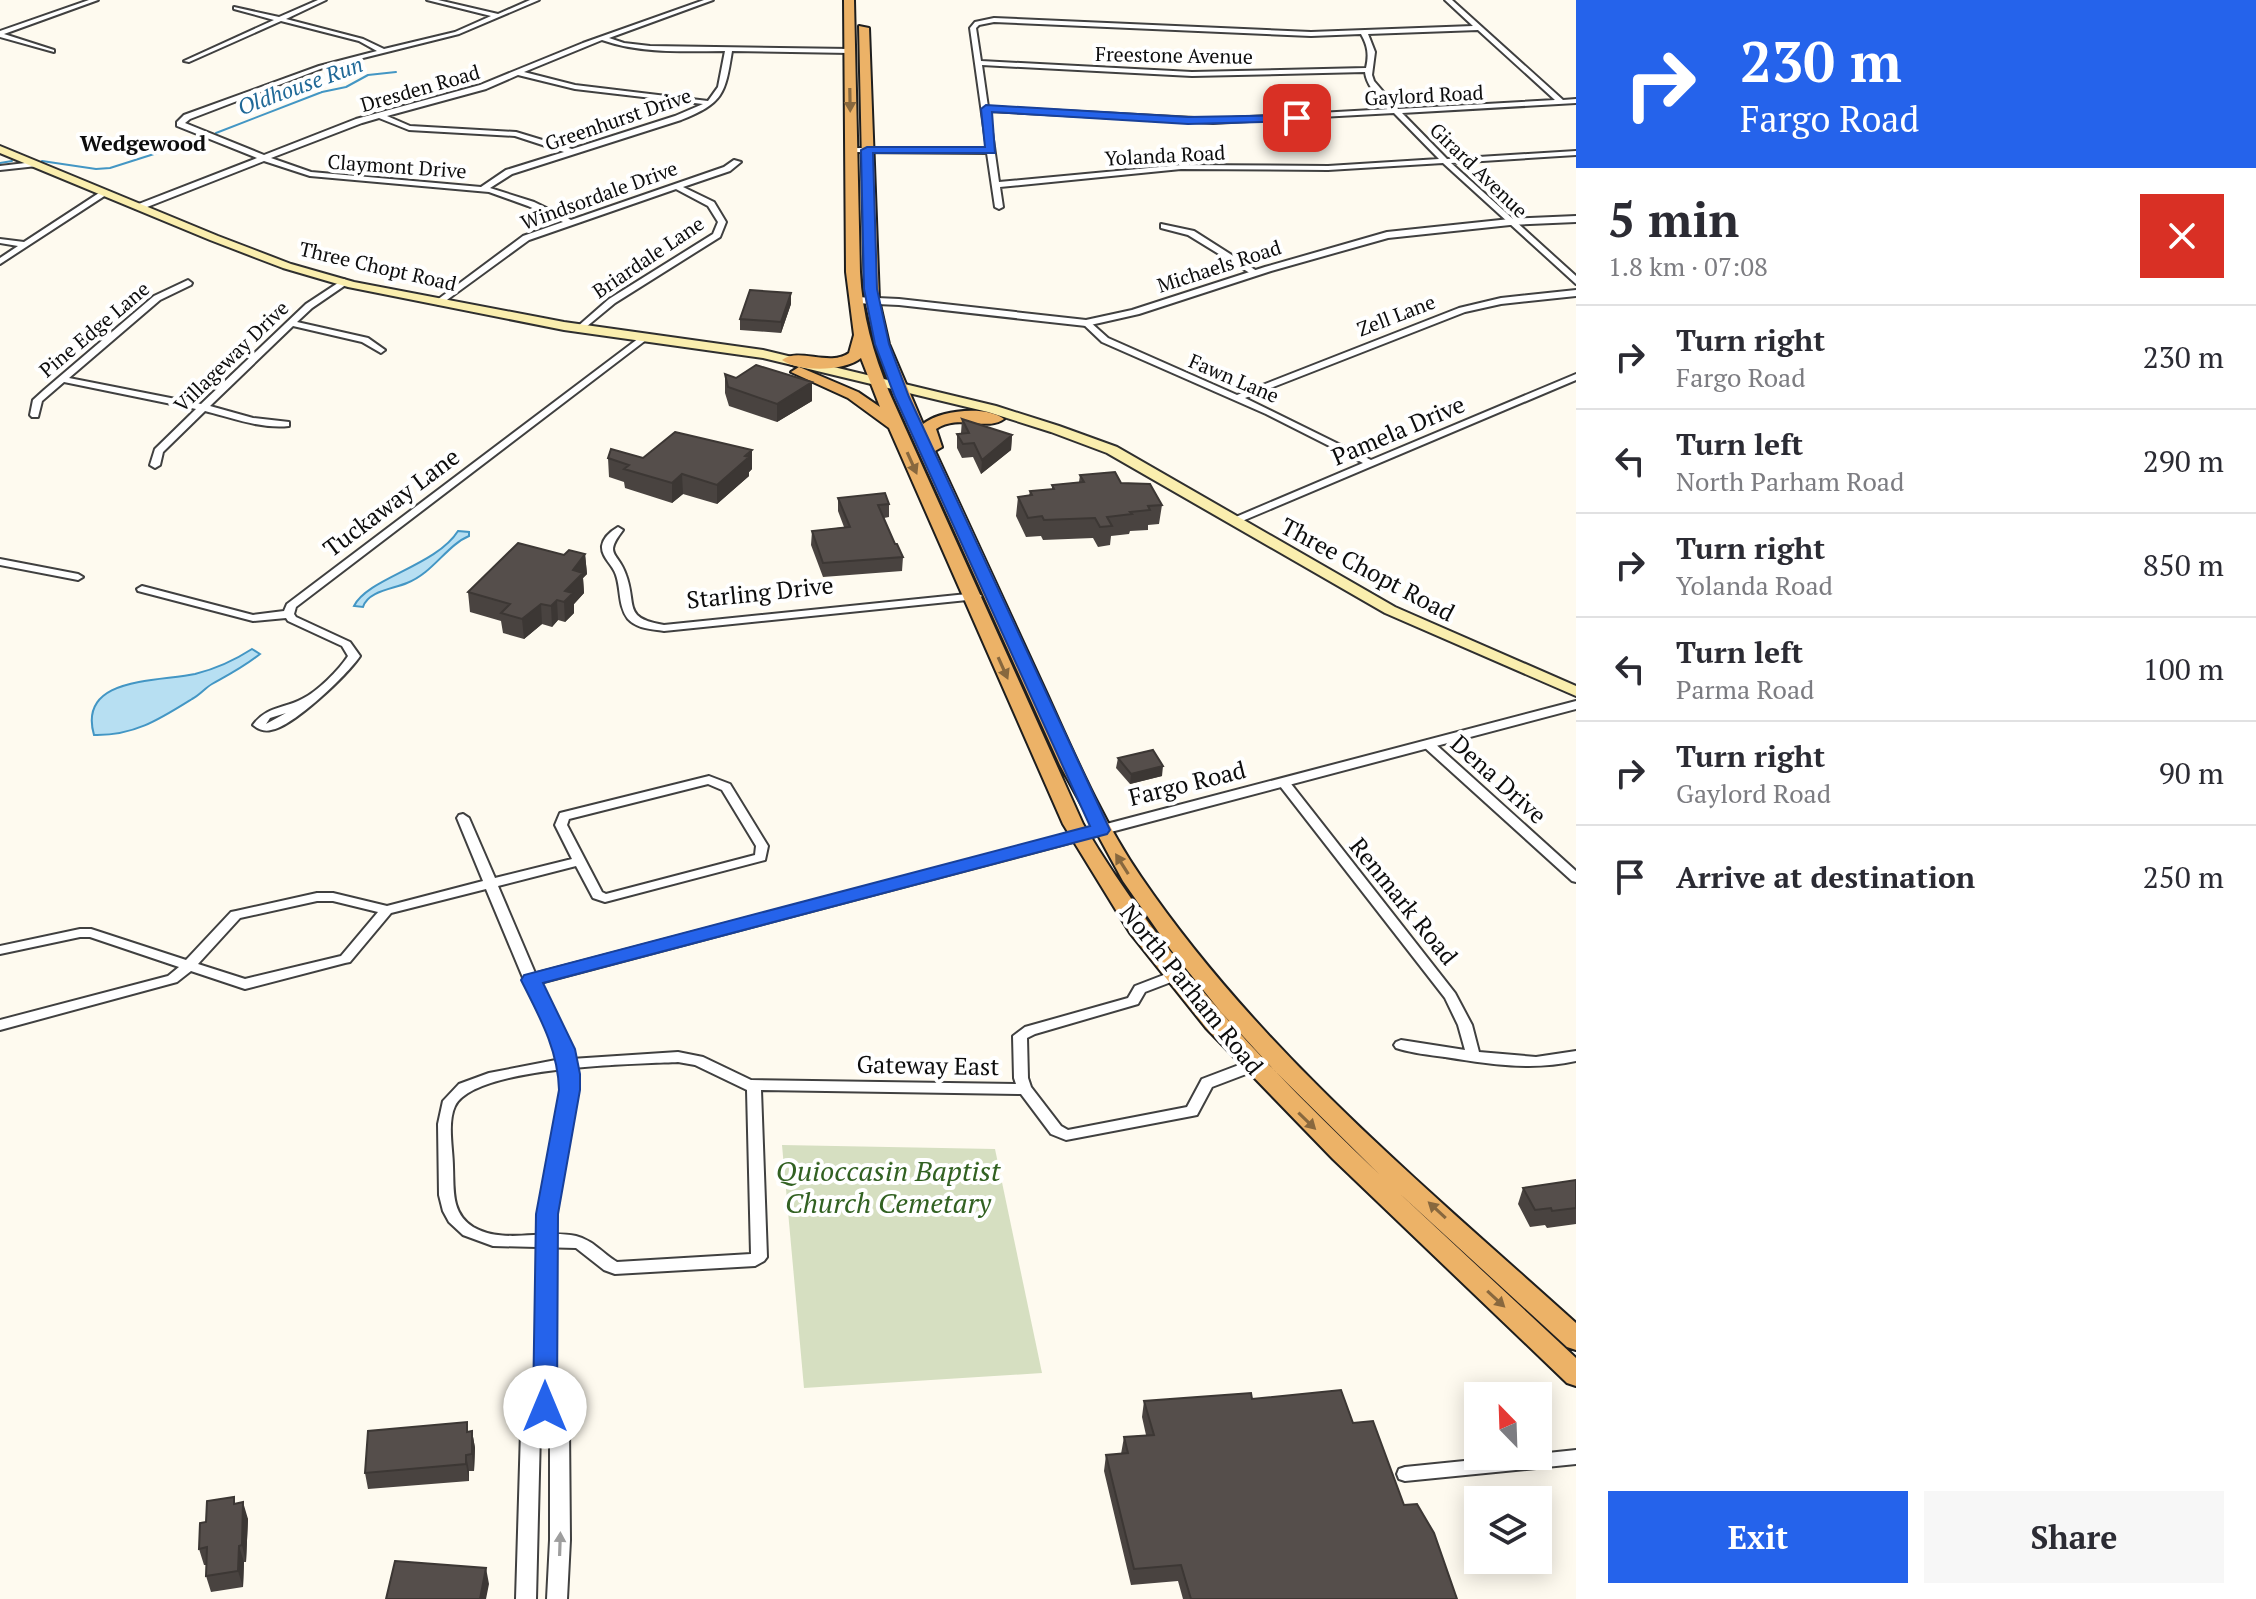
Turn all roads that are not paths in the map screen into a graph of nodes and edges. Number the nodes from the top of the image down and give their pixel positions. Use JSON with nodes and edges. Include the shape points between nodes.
{"nodes":[{"id":1,"x":95,"y":0,"type":"edge"},
{"id":2,"x":323,"y":0,"type":"edge"},
{"id":3,"x":430,"y":0,"type":"edge"},
{"id":4,"x":536,"y":0,"type":"edge"},
{"id":5,"x":710,"y":0,"type":"edge"},
{"id":6,"x":849,"y":0,"type":"edge"},
{"id":7,"x":1448,"y":0,"type":"edge"},
{"id":8,"x":236,"y":8,"type":"dead end"},
{"id":9,"x":863,"y":12,"type":"dead end"},
{"id":10,"x":499,"y":16,"type":"junction"},
{"id":11,"x":281,"y":20,"type":"junction"},
{"id":12,"x":1479,"y":28,"type":"junction"},
{"id":13,"x":1364,"y":33,"type":"junction"},
{"id":14,"x":0,"y":34,"type":"edge"},
{"id":15,"x":602,"y":38,"type":"junction"},
{"id":16,"x":729,"y":49,"type":"junction"},
{"id":17,"x":52,"y":51,"type":"dead end"},
{"id":18,"x":382,"y":51,"type":"junction"},
{"id":19,"x":850,"y":51,"type":"junction"},
{"id":20,"x":864,"y":51,"type":"junction"},
{"id":21,"x":187,"y":61,"type":"dead end"},
{"id":22,"x":980,"y":63,"type":"junction"},
{"id":23,"x":1368,"y":70,"type":"junction"},
{"id":24,"x":519,"y":73,"type":"junction"},
{"id":25,"x":1576,"y":101,"type":"edge"},
{"id":26,"x":1562,"y":102,"type":"junction"},
{"id":27,"x":710,"y":103,"type":"junction"},
{"id":28,"x":986,"y":109,"type":"junction"},
{"id":29,"x":1398,"y":112,"type":"junction"},
{"id":30,"x":379,"y":115,"type":"junction"},
{"id":31,"x":0,"y":149,"type":"edge"},
{"id":32,"x":851,"y":150,"type":"junction"},
{"id":33,"x":867,"y":150,"type":"junction"},
{"id":34,"x":991,"y":151,"type":"junction"},
{"id":35,"x":572,"y":152,"type":"junction"},
{"id":36,"x":1576,"y":153,"type":"edge"},
{"id":37,"x":19,"y":157,"type":"junction"},
{"id":38,"x":0,"y":159,"type":"edge"},
{"id":39,"x":264,"y":159,"type":"junction"},
{"id":40,"x":1445,"y":161,"type":"junction"},
{"id":41,"x":737,"y":162,"type":"dead end"},
{"id":42,"x":34,"y":164,"type":"junction"},
{"id":43,"x":0,"y":168,"type":"edge"},
{"id":44,"x":996,"y":185,"type":"junction"},
{"id":45,"x":676,"y":186,"type":"junction"},
{"id":46,"x":483,"y":189,"type":"junction"},
{"id":47,"x":105,"y":193,"type":"junction"},
{"id":48,"x":139,"y":207,"type":"junction"},
{"id":49,"x":999,"y":207,"type":"dead end"},
{"id":50,"x":1576,"y":219,"type":"edge"},
{"id":51,"x":569,"y":222,"type":"junction"},
{"id":52,"x":1510,"y":222,"type":"junction"},
{"id":53,"x":1164,"y":226,"type":"dead end"},
{"id":54,"x":0,"y":241,"type":"edge"},
{"id":55,"x":25,"y":245,"type":"junction"},
{"id":56,"x":0,"y":262,"type":"edge"},
{"id":57,"x":1256,"y":273,"type":"junction"},
{"id":58,"x":1576,"y":281,"type":"edge"},
{"id":59,"x":344,"y":282,"type":"junction"},
{"id":60,"x":188,"y":283,"type":"dead end"},
{"id":61,"x":1576,"y":293,"type":"edge"},
{"id":62,"x":855,"y":300,"type":"junction"},
{"id":63,"x":872,"y":300,"type":"junction"},
{"id":64,"x":440,"y":302,"type":"junction"},
{"id":65,"x":291,"y":323,"type":"junction"},
{"id":66,"x":1086,"y":323,"type":"junction"},
{"id":67,"x":580,"y":329,"type":"junction"},
{"id":68,"x":861,"y":336,"type":"junction"},
{"id":69,"x":643,"y":338,"type":"junction"},
{"id":70,"x":381,"y":350,"type":"dead end"},
{"id":71,"x":794,"y":366,"type":"junction"},
{"id":72,"x":1576,"y":377,"type":"edge"},
{"id":73,"x":62,"y":379,"type":"junction"},
{"id":74,"x":878,"y":386,"type":"junction"},
{"id":75,"x":900,"y":391,"type":"junction"},
{"id":76,"x":1237,"y":398,"type":"junction"},
{"id":77,"x":203,"y":407,"type":"junction"},
{"id":78,"x":35,"y":415,"type":"dead end"},
{"id":79,"x":996,"y":419,"type":"junction"},
{"id":80,"x":286,"y":424,"type":"dead end"},
{"id":81,"x":897,"y":428,"type":"junction"},
{"id":82,"x":1370,"y":463,"type":"junction"},
{"id":83,"x":155,"y":465,"type":"dead end"},
{"id":84,"x":1146,"y":471,"type":"junction"},
{"id":85,"x":937,"y":474,"type":"junction"},
{"id":86,"x":1235,"y":521,"type":"junction"},
{"id":87,"x":618,"y":530,"type":"dead end"},
{"id":88,"x":0,"y":562,"type":"edge"},
{"id":89,"x":78,"y":577,"type":"dead end"},
{"id":90,"x":142,"y":589,"type":"dead end"},
{"id":91,"x":992,"y":595,"type":"junction"},
{"id":92,"x":971,"y":597,"type":"junction"},
{"id":93,"x":289,"y":614,"type":"junction"},
{"id":94,"x":1576,"y":691,"type":"edge"},
{"id":95,"x":305,"y":702,"type":"dead end"},
{"id":96,"x":1576,"y":705,"type":"edge"},
{"id":97,"x":1428,"y":744,"type":"junction"},
{"id":98,"x":1284,"y":783,"type":"junction"},
{"id":99,"x":463,"y":818,"type":"dead end"},
{"id":100,"x":1090,"y":832,"type":"junction"},
{"id":101,"x":579,"y":861,"type":"junction"},
{"id":102,"x":1576,"y":878,"type":"edge"},
{"id":103,"x":489,"y":885,"type":"junction"},
{"id":104,"x":387,"y":910,"type":"junction"},
{"id":105,"x":0,"y":950,"type":"edge"},
{"id":106,"x":188,"y":966,"type":"junction"},
{"id":107,"x":1174,"y":976,"type":"junction"},
{"id":108,"x":531,"y":980,"type":"junction"},
{"id":109,"x":0,"y":1025,"type":"edge"},
{"id":110,"x":1401,"y":1045,"type":"dead end"},
{"id":111,"x":1473,"y":1056,"type":"junction"},
{"id":112,"x":1576,"y":1056,"type":"edge"},
{"id":113,"x":1264,"y":1061,"type":"junction"},
{"id":114,"x":567,"y":1062,"type":"junction"},
{"id":115,"x":751,"y":1085,"type":"junction"},
{"id":116,"x":1025,"y":1089,"type":"junction"},
{"id":117,"x":546,"y":1241,"type":"junction"},
{"id":118,"x":1576,"y":1339,"type":"edge"},
{"id":119,"x":1576,"y":1375,"type":"edge"},
{"id":120,"x":545,"y":1407,"type":"junction"},
{"id":121,"x":1576,"y":1457,"type":"edge"},
{"id":122,"x":1405,"y":1474,"type":"dead end"},
{"id":123,"x":526,"y":1599,"type":"edge"},
{"id":124,"x":557,"y":1599,"type":"edge"}],
"edges":[{"from":1,"to":14,"type":"street"},
{"from":2,"to":11,"type":"street"},
{"from":3,"to":10,"type":"street"},
{"from":4,"to":10,"type":"street"},
{"from":5,"to":15,"type":"street","name":"Dresden Road"},
{"from":6,"to":19,"type":"highway","name":"North Parham Road"},
{"from":7,"to":12,"type":"street"},
{"from":8,"to":11,"type":"street"},
{"from":9,"to":20,"type":"highway","name":"North Parham Road"},
{"from":10,"to":18,"type":"street","via":[[457,33]]},
{"from":11,"to":18,"type":"street","via":[[361,40]]},
{"from":11,"to":21,"type":"street"},
{"from":12,"to":13,"type":"street"},
{"from":12,"to":26,"type":"street"},
{"from":13,"to":22,"type":"street","via":[[994,20],[973,28]]},
{"from":13,"to":23,"type":"street","name":"Girard Avenue","via":[[1374,55]]},
{"from":14,"to":17,"type":"street"},
{"from":15,"to":16,"type":"street","via":[[639,47]]},
{"from":15,"to":24,"type":"street","name":"Dresden Road"},
{"from":16,"to":19,"type":"street"},
{"from":16,"to":27,"type":"street","name":"Greenhurst Drive","via":[[723,89]]},
{"from":18,"to":39,"type":"street","name":"Claymont Drive","via":[[309,71],[180,123]]},
{"from":19,"to":20,"type":"highway"},
{"from":19,"to":32,"type":"highway","name":"North Parham Road","one_way":true},
{"from":20,"to":33,"type":"highway","name":"North Parham Road"},
{"from":22,"to":23,"type":"street","name":"Freestone Avenue","via":[[1180,73]]},
{"from":22,"to":28,"type":"street"},
{"from":23,"to":29,"type":"street","name":"Girard Avenue","via":[[1371,84]]},
{"from":24,"to":27,"type":"street","via":[[575,87]]},
{"from":24,"to":30,"type":"street","name":"Dresden Road"},
{"from":25,"to":26,"type":"street","name":"Gaylord Road"},
{"from":26,"to":29,"type":"street","name":"Gaylord Road"},
{"from":27,"to":35,"type":"street","name":"Greenhurst Drive"},
{"from":28,"to":29,"type":"street","name":"Gaylord Road","via":[[1213,121]]},
{"from":28,"to":34,"type":"street"},
{"from":29,"to":40,"type":"street","name":"Girard Avenue"},
{"from":30,"to":35,"type":"street","via":[[409,128],[516,134]]},
{"from":30,"to":39,"type":"street","name":"Dresden Road"},
{"from":31,"to":37,"type":"main road","name":"Three Chopt Road"},
{"from":32,"to":33,"type":"street"},
{"from":32,"to":62,"type":"highway","name":"North Parham Road"},
{"from":33,"to":34,"type":"street"},
{"from":33,"to":63,"type":"highway","name":"North Parham Road"},
{"from":34,"to":44,"type":"street"},
{"from":35,"to":46,"type":"street","name":"Greenhurst Drive","via":[[509,172]]},
{"from":36,"to":40,"type":"street","name":"Yolanda Road"},
{"from":37,"to":38,"type":"street"},
{"from":37,"to":42,"type":"main road","name":"Three Chopt Road"},
{"from":39,"to":46,"type":"street","name":"Claymont Drive","via":[[339,179]]},
{"from":39,"to":48,"type":"street","name":"Dresden Road"},
{"from":40,"to":44,"type":"street","name":"Yolanda Road","via":[[1305,169],[1181,167]]},
{"from":40,"to":52,"type":"street","name":"Girard Avenue"},
{"from":41,"to":45,"type":"street","name":"Windsordale Drive"},
{"from":42,"to":43,"type":"street"},
{"from":42,"to":47,"type":"main road","name":"Three Chopt Road"},
{"from":44,"to":49,"type":"street"},
{"from":45,"to":51,"type":"street","name":"Windsordale Drive"},
{"from":45,"to":67,"type":"street","name":"Briardale Lane","via":[[719,213],[717,235],[612,301]]},
{"from":46,"to":51,"type":"street","name":"Claymont Drive"},
{"from":47,"to":48,"type":"main road","name":"Three Chopt Road"},
{"from":47,"to":55,"type":"street"},
{"from":48,"to":59,"type":"main road","name":"Three Chopt Road","via":[[287,266]]},
{"from":50,"to":52,"type":"street","name":"Michaels Road"},
{"from":51,"to":64,"type":"street","name":"Windsordale Drive","via":[[516,244]]},
{"from":52,"to":57,"type":"street","name":"Michaels Road","via":[[1387,235]]},
{"from":52,"to":58,"type":"street","name":"Girard Avenue"},
{"from":53,"to":57,"type":"street","via":[[1191,233]]},
{"from":54,"to":55,"type":"street"},
{"from":55,"to":56,"type":"street"},
{"from":57,"to":66,"type":"street","name":"Michaels Road"},
{"from":59,"to":64,"type":"main road","name":"Three Chopt Road"},
{"from":59,"to":65,"type":"street","name":"Villageway Drive"},
{"from":60,"to":73,"type":"street","name":"Pine Edge Lane","via":[[157,298]]},
{"from":61,"to":76,"type":"street","name":"Zell Lane","via":[[1462,310]]},
{"from":62,"to":63,"type":"street","name":"Michaels Road"},
{"from":62,"to":68,"type":"highway","name":"North Parham Road"},
{"from":63,"to":66,"type":"street","name":"Michaels Road"},
{"from":63,"to":75,"type":"highway","name":"North Parham Road"},
{"from":64,"to":67,"type":"main road","name":"Three Chopt Road"},
{"from":65,"to":70,"type":"street","via":[[365,340]]},
{"from":65,"to":77,"type":"street","name":"Villageway Drive"},
{"from":66,"to":76,"type":"street","name":"Fawn Lane","via":[[1105,340]]},
{"from":67,"to":69,"type":"main road","name":"Three Chopt Road"},
{"from":68,"to":71,"type":"highway","via":[[849,359]]},
{"from":68,"to":74,"type":"highway","name":"North Parham Road"},
{"from":69,"to":71,"type":"main road","name":"Three Chopt Road"},
{"from":69,"to":93,"type":"street","name":"Tuckaway Lane","via":[[295,601]]},
{"from":71,"to":74,"type":"main road","name":"Three Chopt Road"},
{"from":71,"to":81,"type":"highway","via":[[853,395]]},
{"from":72,"to":82,"type":"street","name":"Pamela Drive"},
{"from":73,"to":77,"type":"street"},
{"from":73,"to":78,"type":"street","name":"Pine Edge Lane","via":[[38,400]]},
{"from":74,"to":75,"type":"main road","name":"Three Chopt Road"},
{"from":74,"to":81,"type":"highway","name":"North Parham Road"},
{"from":75,"to":79,"type":"main road","name":"Three Chopt Road"},
{"from":75,"to":84,"type":"main road","name":"Three Chopt Road","via":[[992,409],[1055,429],[1112,450]]},
{"from":75,"to":85,"type":"highway","name":"North Parham Road"},
{"from":76,"to":82,"type":"street","name":"Fawn Lane"},
{"from":77,"to":80,"type":"street","via":[[260,425]]},
{"from":77,"to":83,"type":"street","name":"Villageway Drive","via":[[158,451]]},
{"from":79,"to":84,"type":"main road","name":"Three Chopt Road"},
{"from":79,"to":85,"type":"highway","via":[[952,417],[930,425]]},
{"from":81,"to":92,"type":"highway","name":"North Parham Road","one_way":true},
{"from":82,"to":86,"type":"street","name":"Pamela Drive"},
{"from":84,"to":86,"type":"main road","name":"Three Chopt Road"},
{"from":85,"to":91,"type":"highway","name":"North Parham Road"},
{"from":86,"to":94,"type":"main road","name":"Three Chopt Road","via":[[1399,615]]},
{"from":87,"to":92,"type":"street","name":"Starling Drive","via":[[607,551],[621,574],[627,607],[645,625],[664,628]]},
{"from":88,"to":89,"type":"street"},
{"from":90,"to":93,"type":"street","via":[[253,618]]},
{"from":91,"to":92,"type":"street","name":"Starling Drive"},
{"from":91,"to":100,"type":"highway","name":"North Parham Road"},
{"from":92,"to":100,"type":"highway","name":"North Parham Road","one_way":true},
{"from":93,"to":95,"type":"street","via":[[303,627],[346,644],[354,656],[345,670]]},
{"from":96,"to":97,"type":"street","name":"Fargo Road"},
{"from":97,"to":98,"type":"street","name":"Fargo Road"},
{"from":97,"to":102,"type":"street","name":"Dena Drive"},
{"from":98,"to":100,"type":"street","name":"Fargo Road"},
{"from":98,"to":111,"type":"street","name":"Renmark Road","via":[[1445,989],[1465,1025]]},
{"from":99,"to":103,"type":"street"},
{"from":100,"to":107,"type":"highway","name":"North Parham Road","via":[[1117,897]]},
{"from":100,"to":108,"type":"street","name":"Fargo Road"},
{"from":113,"to":100,"type":"highway","name":"North Parham Road","one_way":true},
{"from":101,"to":101,"type":"street","via":[[561,825],[564,816],[709,780],[726,787],[764,852],[757,860],[605,898],[597,895]]},
{"from":101,"to":103,"type":"street"},
{"from":103,"to":104,"type":"street"},
{"from":103,"to":108,"type":"street"},
{"from":104,"to":106,"type":"street","via":[[317,897],[236,915]]},
{"from":104,"to":106,"type":"street","via":[[340,960],[245,984]]},
{"from":105,"to":106,"type":"street","via":[[91,933]]},
{"from":106,"to":109,"type":"street","via":[[172,979]]},
{"from":107,"to":113,"type":"highway","name":"North Parham Road"},
{"from":107,"to":116,"type":"street","name":"Gateway East","via":[[1140,989],[1133,1001],[1020,1036]]},
{"from":108,"to":114,"type":"street"},
{"from":110,"to":111,"type":"street"},
{"from":111,"to":112,"type":"street","via":[[1541,1061]]},
{"from":113,"to":116,"type":"street","via":[[1207,1083],[1192,1111],[1079,1134],[1056,1130]]},
{"from":118,"to":113,"type":"highway","name":"North Parham Road","one_way":true},
{"from":113,"to":119,"type":"highway","name":"North Parham Road","one_way":true},
{"from":114,"to":115,"type":"street","name":"Gateway East","via":[[678,1057]]},
{"from":114,"to":117,"type":"street","via":[[569,1090]]},
{"from":114,"to":117,"type":"street","name":"Gateway East","via":[[468,1085],[447,1108],[446,1200],[452,1217],[482,1239]]},
{"from":115,"to":116,"type":"street","name":"Gateway East"},
{"from":115,"to":117,"type":"street","via":[[756,1095],[759,1257],[615,1268],[584,1245]]},
{"from":117,"to":120,"type":"street"},
{"from":120,"to":123,"type":"street","via":[[531,1431]]},
{"from":124,"to":120,"type":"street","one_way":true,"via":[[560,1427]]},
{"from":121,"to":122,"type":"street"}]}
